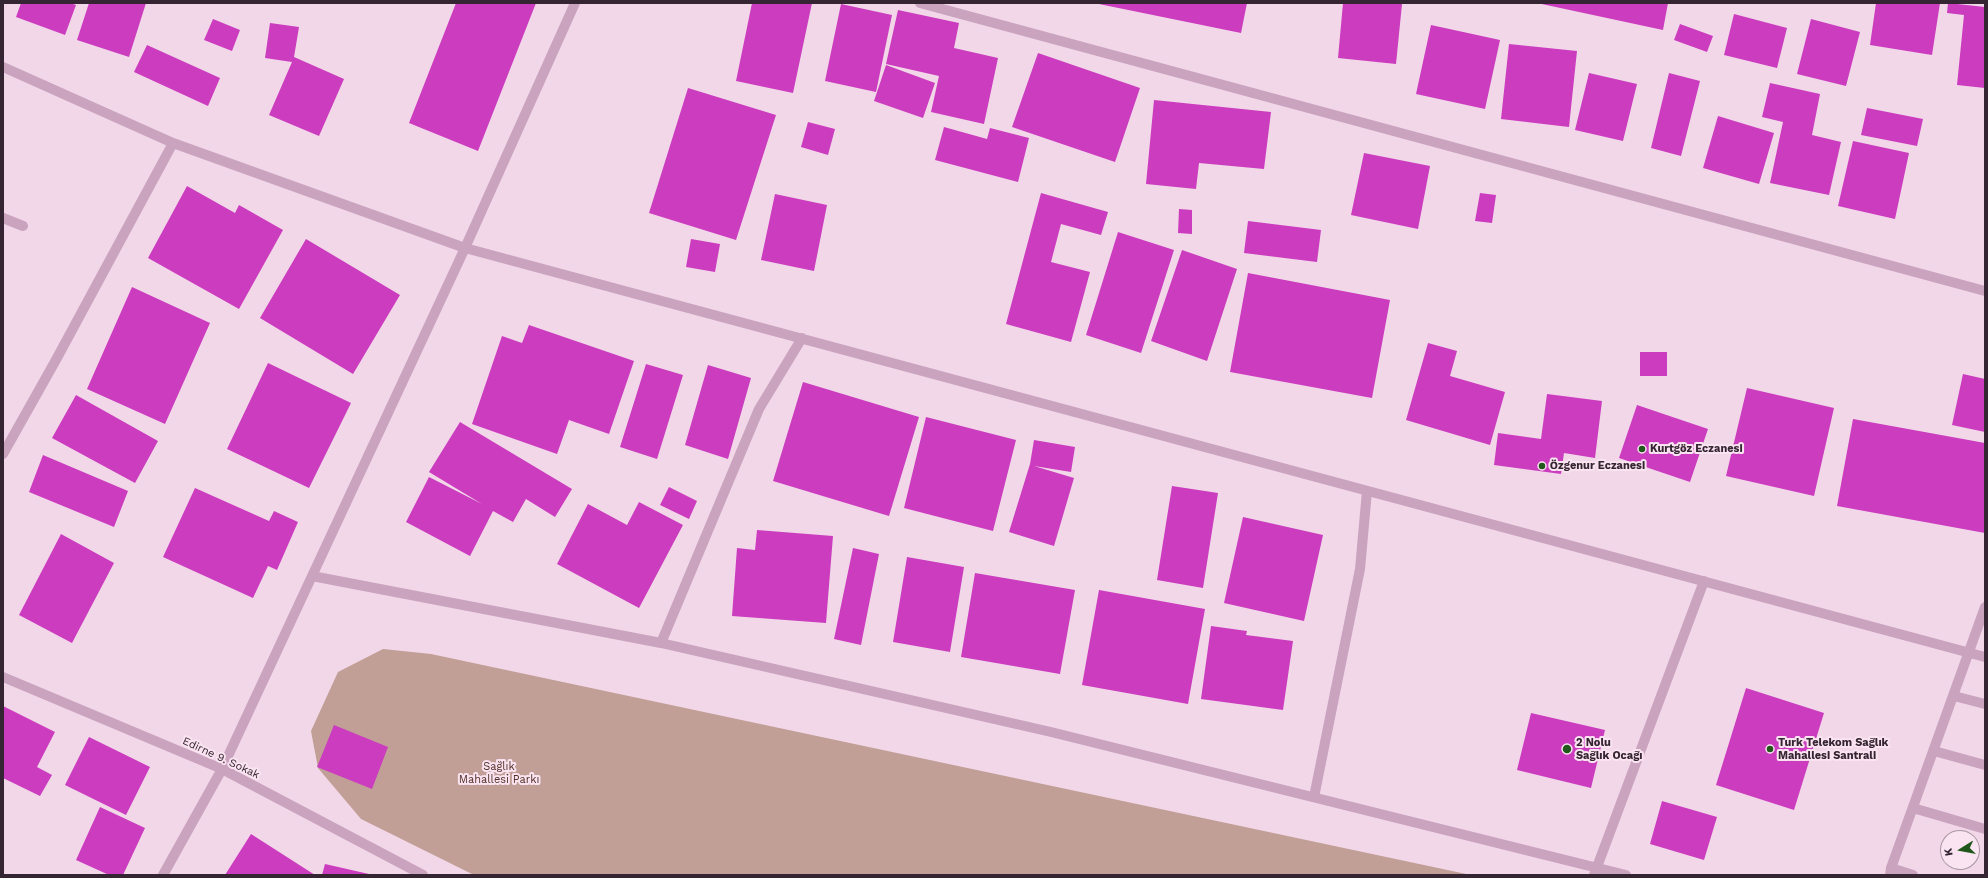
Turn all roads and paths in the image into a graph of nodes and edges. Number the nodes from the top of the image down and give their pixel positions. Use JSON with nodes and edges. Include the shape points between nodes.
{"nodes":[{"id":1,"x":575,"y":3,"type":"edge"},
{"id":2,"x":920,"y":3,"type":"edge"},
{"id":3,"x":3,"y":67,"type":"edge"},
{"id":4,"x":173,"y":143,"type":"junction"},
{"id":5,"x":3,"y":218,"type":"edge"},
{"id":6,"x":23,"y":226,"type":"dead end"},
{"id":7,"x":465,"y":248,"type":"junction"},
{"id":8,"x":1985,"y":291,"type":"edge"},
{"id":9,"x":802,"y":338,"type":"junction"},
{"id":10,"x":3,"y":454,"type":"edge"},
{"id":11,"x":1367,"y":491,"type":"junction"},
{"id":12,"x":312,"y":576,"type":"junction"},
{"id":13,"x":1704,"y":582,"type":"junction"},
{"id":14,"x":1985,"y":607,"type":"edge"},
{"id":15,"x":661,"y":642,"type":"junction"},
{"id":16,"x":1970,"y":653,"type":"junction"},
{"id":17,"x":1985,"y":657,"type":"edge"},
{"id":18,"x":3,"y":677,"type":"edge"},
{"id":19,"x":1954,"y":696,"type":"junction"},
{"id":20,"x":1985,"y":704,"type":"edge"},
{"id":21,"x":1934,"y":751,"type":"junction"},
{"id":22,"x":1985,"y":765,"type":"edge"},
{"id":23,"x":222,"y":769,"type":"junction"},
{"id":24,"x":1314,"y":797,"type":"junction"},
{"id":25,"x":1913,"y":808,"type":"junction"},
{"id":26,"x":1985,"y":828,"type":"edge"},
{"id":27,"x":1596,"y":871,"type":"edge"},
{"id":28,"x":1890,"y":872,"type":"edge"},
{"id":29,"x":163,"y":875,"type":"edge"},
{"id":30,"x":423,"y":875,"type":"edge"},
{"id":31,"x":1626,"y":875,"type":"edge"},
{"id":32,"x":1914,"y":875,"type":"edge"}],
"edges":[{"from":1,"to":7,"type":"street"},
{"from":2,"to":8,"type":"street"},
{"from":3,"to":4,"type":"street"},
{"from":4,"to":7,"type":"street"},
{"from":4,"to":10,"type":"street"},
{"from":5,"to":6,"type":"street"},
{"from":7,"to":9,"type":"street"},
{"from":7,"to":12,"type":"street"},
{"from":9,"to":11,"type":"street"},
{"from":9,"to":15,"type":"street","via":[[759,409]]},
{"from":11,"to":13,"type":"street"},
{"from":11,"to":24,"type":"street","via":[[1360,569]]},
{"from":12,"to":15,"type":"street"},
{"from":12,"to":23,"type":"street"},
{"from":13,"to":16,"type":"street"},
{"from":13,"to":27,"type":"street"},
{"from":14,"to":16,"type":"street"},
{"from":15,"to":24,"type":"street","via":[[1051,732]]},
{"from":16,"to":17,"type":"street"},
{"from":16,"to":19,"type":"street"},
{"from":18,"to":23,"type":"street","name":"Edirne 9. Sokak"},
{"from":19,"to":20,"type":"street"},
{"from":19,"to":21,"type":"street"},
{"from":21,"to":22,"type":"street"},
{"from":21,"to":25,"type":"street"},
{"from":23,"to":29,"type":"street"},
{"from":23,"to":30,"type":"street","name":"Edirne 9. Sokak"},
{"from":24,"to":27,"type":"street"},
{"from":25,"to":26,"type":"street"},
{"from":25,"to":28,"type":"street"},
{"from":27,"to":31,"type":"street"},
{"from":28,"to":32,"type":"street"}]}
